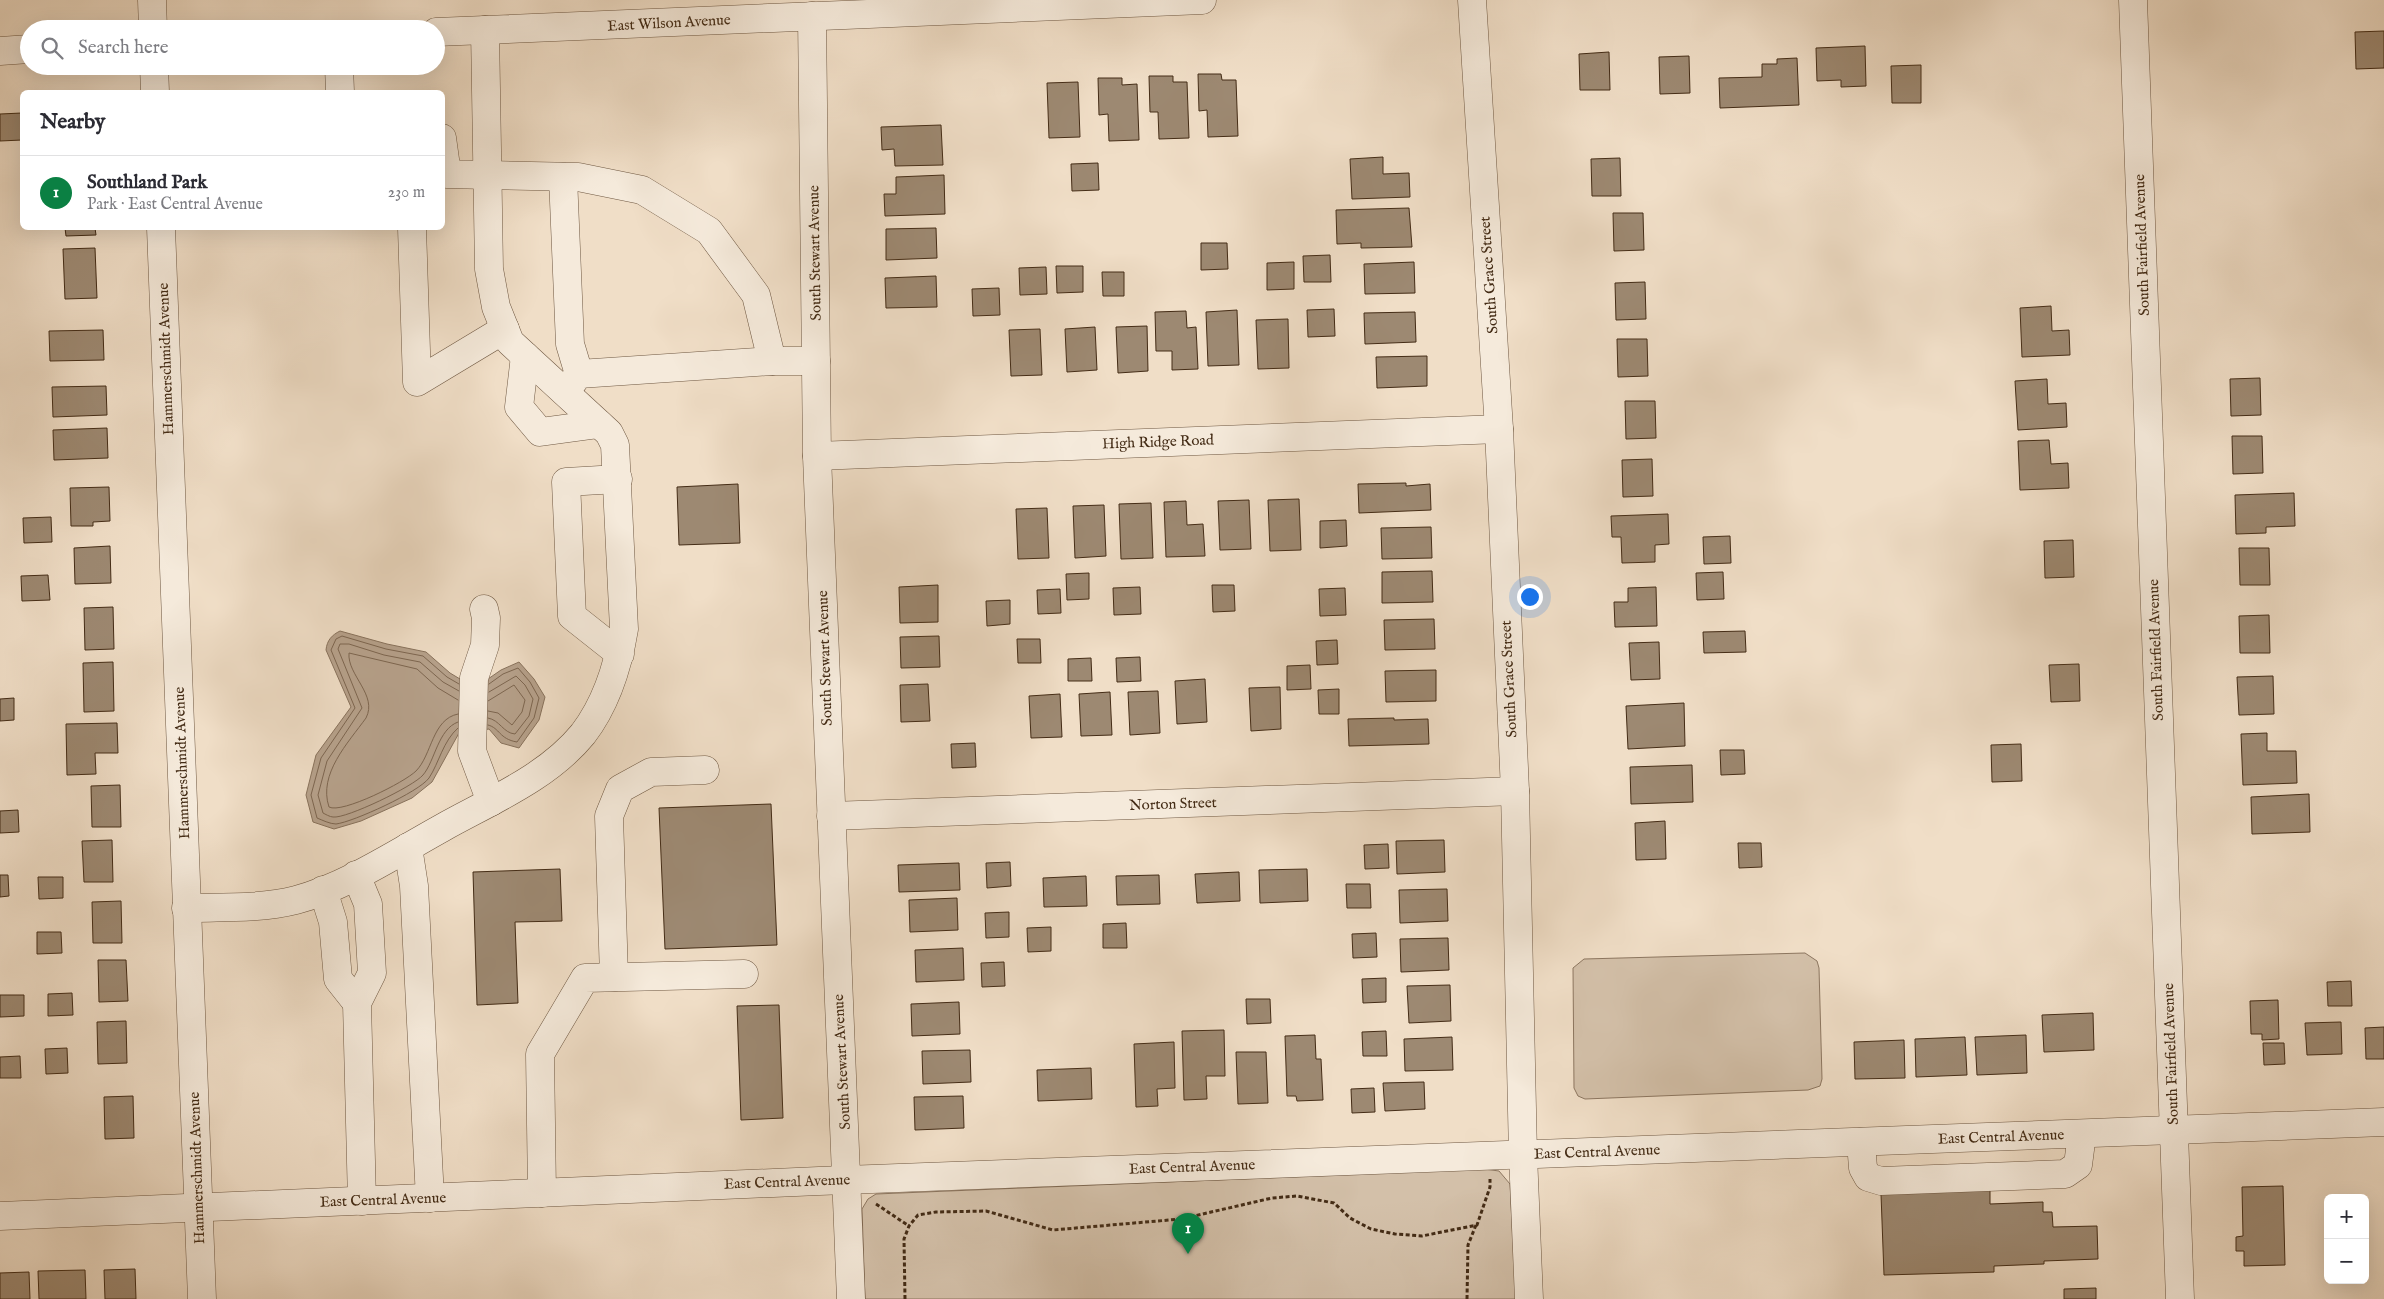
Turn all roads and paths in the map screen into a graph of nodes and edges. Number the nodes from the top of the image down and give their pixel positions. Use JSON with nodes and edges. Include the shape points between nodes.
{"nodes":[{"id":1,"x":152,"y":0,"type":"edge"},
{"id":2,"x":1202,"y":0,"type":"edge"},
{"id":3,"x":1472,"y":0,"type":"edge"},
{"id":4,"x":2133,"y":0,"type":"edge"},
{"id":5,"x":1071,"y":3,"type":"edge"},
{"id":6,"x":692,"y":11,"type":"edge"},
{"id":7,"x":812,"y":16,"type":"junction"},
{"id":8,"x":153,"y":20,"type":"edge"},
{"id":9,"x":485,"y":30,"type":"junction"},
{"id":10,"x":445,"y":32,"type":"edge"},
{"id":11,"x":0,"y":50,"type":"edge"},
{"id":12,"x":20,"y":50,"type":"edge"},
{"id":13,"x":154,"y":75,"type":"edge"},
{"id":14,"x":339,"y":75,"type":"edge"},
{"id":15,"x":155,"y":90,"type":"edge"},
{"id":16,"x":340,"y":90,"type":"edge"},
{"id":17,"x":486,"y":173,"type":"junction"},
{"id":18,"x":445,"y":174,"type":"edge"},
{"id":19,"x":563,"y":177,"type":"junction"},
{"id":20,"x":161,"y":230,"type":"edge"},
{"id":21,"x":412,"y":230,"type":"edge"},
{"id":22,"x":505,"y":329,"type":"junction"},
{"id":23,"x":525,"y":356,"type":"junction"},
{"id":24,"x":772,"y":361,"type":"junction"},
{"id":25,"x":816,"y":361,"type":"junction"},
{"id":26,"x":572,"y":383,"type":"junction"},
{"id":27,"x":599,"y":424,"type":"junction"},
{"id":28,"x":1499,"y":429,"type":"junction"},
{"id":29,"x":817,"y":456,"type":"junction"},
{"id":30,"x":618,"y":479,"type":"junction"},
{"id":31,"x":484,"y":609,"type":"dead end"},
{"id":32,"x":620,"y":654,"type":"junction"},
{"id":33,"x":705,"y":770,"type":"dead end"},
{"id":34,"x":1515,"y":791,"type":"junction"},
{"id":35,"x":491,"y":802,"type":"junction"},
{"id":36,"x":831,"y":816,"type":"junction"},
{"id":37,"x":408,"y":847,"type":"junction"},
{"id":38,"x":356,"y":875,"type":"junction"},
{"id":39,"x":323,"y":890,"type":"junction"},
{"id":40,"x":186,"y":908,"type":"junction"},
{"id":41,"x":744,"y":974,"type":"dead end"},
{"id":42,"x":614,"y":977,"type":"junction"},
{"id":43,"x":357,"y":1003,"type":"junction"},
{"id":44,"x":2384,"y":1122,"type":"edge"},
{"id":45,"x":2174,"y":1131,"type":"junction"},
{"id":46,"x":2082,"y":1134,"type":"junction"},
{"id":47,"x":1861,"y":1142,"type":"junction"},
{"id":48,"x":1523,"y":1155,"type":"junction"},
{"id":49,"x":1492,"y":1156,"type":"junction"},
{"id":50,"x":856,"y":1179,"type":"junction"},
{"id":51,"x":542,"y":1193,"type":"junction"},
{"id":52,"x":430,"y":1198,"type":"junction"},
{"id":53,"x":362,"y":1202,"type":"junction"},
{"id":54,"x":198,"y":1206,"type":"junction"},
{"id":55,"x":0,"y":1216,"type":"edge"},
{"id":56,"x":1476,"y":1224,"type":"junction"},
{"id":57,"x":909,"y":1226,"type":"junction"},
{"id":58,"x":202,"y":1299,"type":"edge"},
{"id":59,"x":851,"y":1299,"type":"edge"},
{"id":60,"x":906,"y":1299,"type":"edge"},
{"id":61,"x":1468,"y":1299,"type":"edge"},
{"id":62,"x":1529,"y":1299,"type":"edge"},
{"id":63,"x":2180,"y":1299,"type":"edge"}],
"edges":[{"from":1,"to":8,"type":"street"},
{"from":2,"to":5,"type":"street","name":"East Wilson Avenue"},
{"from":3,"to":28,"type":"street","name":"South Grace Street"},
{"from":4,"to":45,"type":"street","name":"South Fairfield Avenue"},
{"from":5,"to":7,"type":"street","name":"East Wilson Avenue"},
{"from":6,"to":7,"type":"street","name":"East Wilson Avenue"},
{"from":6,"to":9,"type":"street","name":"East Wilson Avenue"},
{"from":7,"to":25,"type":"street","name":"South Stewart Avenue"},
{"from":9,"to":10,"type":"street","name":"East Wilson Avenue"},
{"from":9,"to":17,"type":"street"},
{"from":11,"to":12,"type":"street"},
{"from":13,"to":15,"type":"street"},
{"from":14,"to":16,"type":"street"},
{"from":17,"to":18,"type":"street"},
{"from":17,"to":19,"type":"street"},
{"from":17,"to":22,"type":"street","via":[[489,269],[496,307]]},
{"from":19,"to":24,"type":"street","via":[[642,190],[709,231],[756,295]]},
{"from":19,"to":26,"type":"street"},
{"from":20,"to":40,"type":"street","name":"Hammerschmidt Avenue"},
{"from":21,"to":22,"type":"street","via":[[418,382]]},
{"from":22,"to":23,"type":"street","via":[[510,342]]},
{"from":23,"to":26,"type":"street"},
{"from":23,"to":27,"type":"street","via":[[520,407],[540,432]]},
{"from":24,"to":25,"type":"street"},
{"from":24,"to":26,"type":"street"},
{"from":25,"to":29,"type":"street","name":"South Stewart Avenue"},
{"from":26,"to":27,"type":"street"},
{"from":27,"to":30,"type":"street","via":[[616,446]]},
{"from":28,"to":29,"type":"street","name":"High Ridge Road"},
{"from":28,"to":34,"type":"street","name":"South Grace Street"},
{"from":29,"to":36,"type":"street","name":"South Stewart Avenue"},
{"from":30,"to":32,"type":"street","via":[[624,603]]},
{"from":30,"to":32,"type":"street","via":[[566,482],[572,616]]},
{"from":31,"to":35,"type":"street","via":[[485,645],[474,678],[472,752]]},
{"from":32,"to":35,"type":"street","via":[[598,710],[582,734],[540,773]]},
{"from":33,"to":42,"type":"street","via":[[651,772],[620,789],[609,816]]},
{"from":34,"to":36,"type":"street","name":"Norton Street"},
{"from":34,"to":48,"type":"street","name":"South Grace Street"},
{"from":35,"to":37,"type":"street"},
{"from":36,"to":50,"type":"street","name":"South Stewart Avenue"},
{"from":37,"to":38,"type":"street"},
{"from":37,"to":52,"type":"street","via":[[414,886]]},
{"from":38,"to":39,"type":"street"},
{"from":38,"to":43,"type":"street","via":[[368,904],[372,973]]},
{"from":39,"to":40,"type":"street","via":[[279,903]]},
{"from":39,"to":43,"type":"street","via":[[333,922],[338,979]]},
{"from":40,"to":54,"type":"street","name":"Hammerschmidt Avenue"},
{"from":41,"to":42,"type":"street"},
{"from":42,"to":51,"type":"street","via":[[585,978],[540,1054]]},
{"from":43,"to":53,"type":"street"},
{"from":44,"to":45,"type":"street","name":"East Central Avenue"},
{"from":45,"to":46,"type":"street","name":"East Central Avenue"},
{"from":45,"to":63,"type":"street","name":"South Fairfield Avenue"},
{"from":46,"to":47,"type":"street","name":"East Central Avenue"},
{"from":46,"to":47,"type":"street","via":[[2078,1165],[2065,1174],[1881,1180],[1868,1177],[1863,1168]]},
{"from":47,"to":48,"type":"street","name":"East Central Avenue"},
{"from":48,"to":49,"type":"street","name":"East Central Avenue"},
{"from":48,"to":62,"type":"street","name":"South Grace Street"},
{"from":49,"to":50,"type":"street","name":"East Central Avenue"},
{"from":49,"to":56,"type":"path","via":[[1490,1187]]},
{"from":50,"to":51,"type":"street","name":"East Central Avenue"},
{"from":50,"to":57,"type":"path","via":[[868,1199]]},
{"from":50,"to":59,"type":"street","name":"South Stewart Avenue"},
{"from":51,"to":52,"type":"street","name":"East Central Avenue"},
{"from":52,"to":53,"type":"street","name":"East Central Avenue"},
{"from":53,"to":54,"type":"street","name":"East Central Avenue"},
{"from":54,"to":55,"type":"street","name":"East Central Avenue"},
{"from":54,"to":58,"type":"street","name":"Hammerschmidt Avenue"},
{"from":56,"to":57,"type":"path","via":[[1422,1236],[1395,1234],[1350,1218],[1334,1203],[1297,1196],[1272,1198],[1181,1219],[1053,1230],[986,1211],[918,1215]]},
{"from":56,"to":61,"type":"path","via":[[1468,1245]]},
{"from":57,"to":60,"type":"path","via":[[904,1239]]}]}
